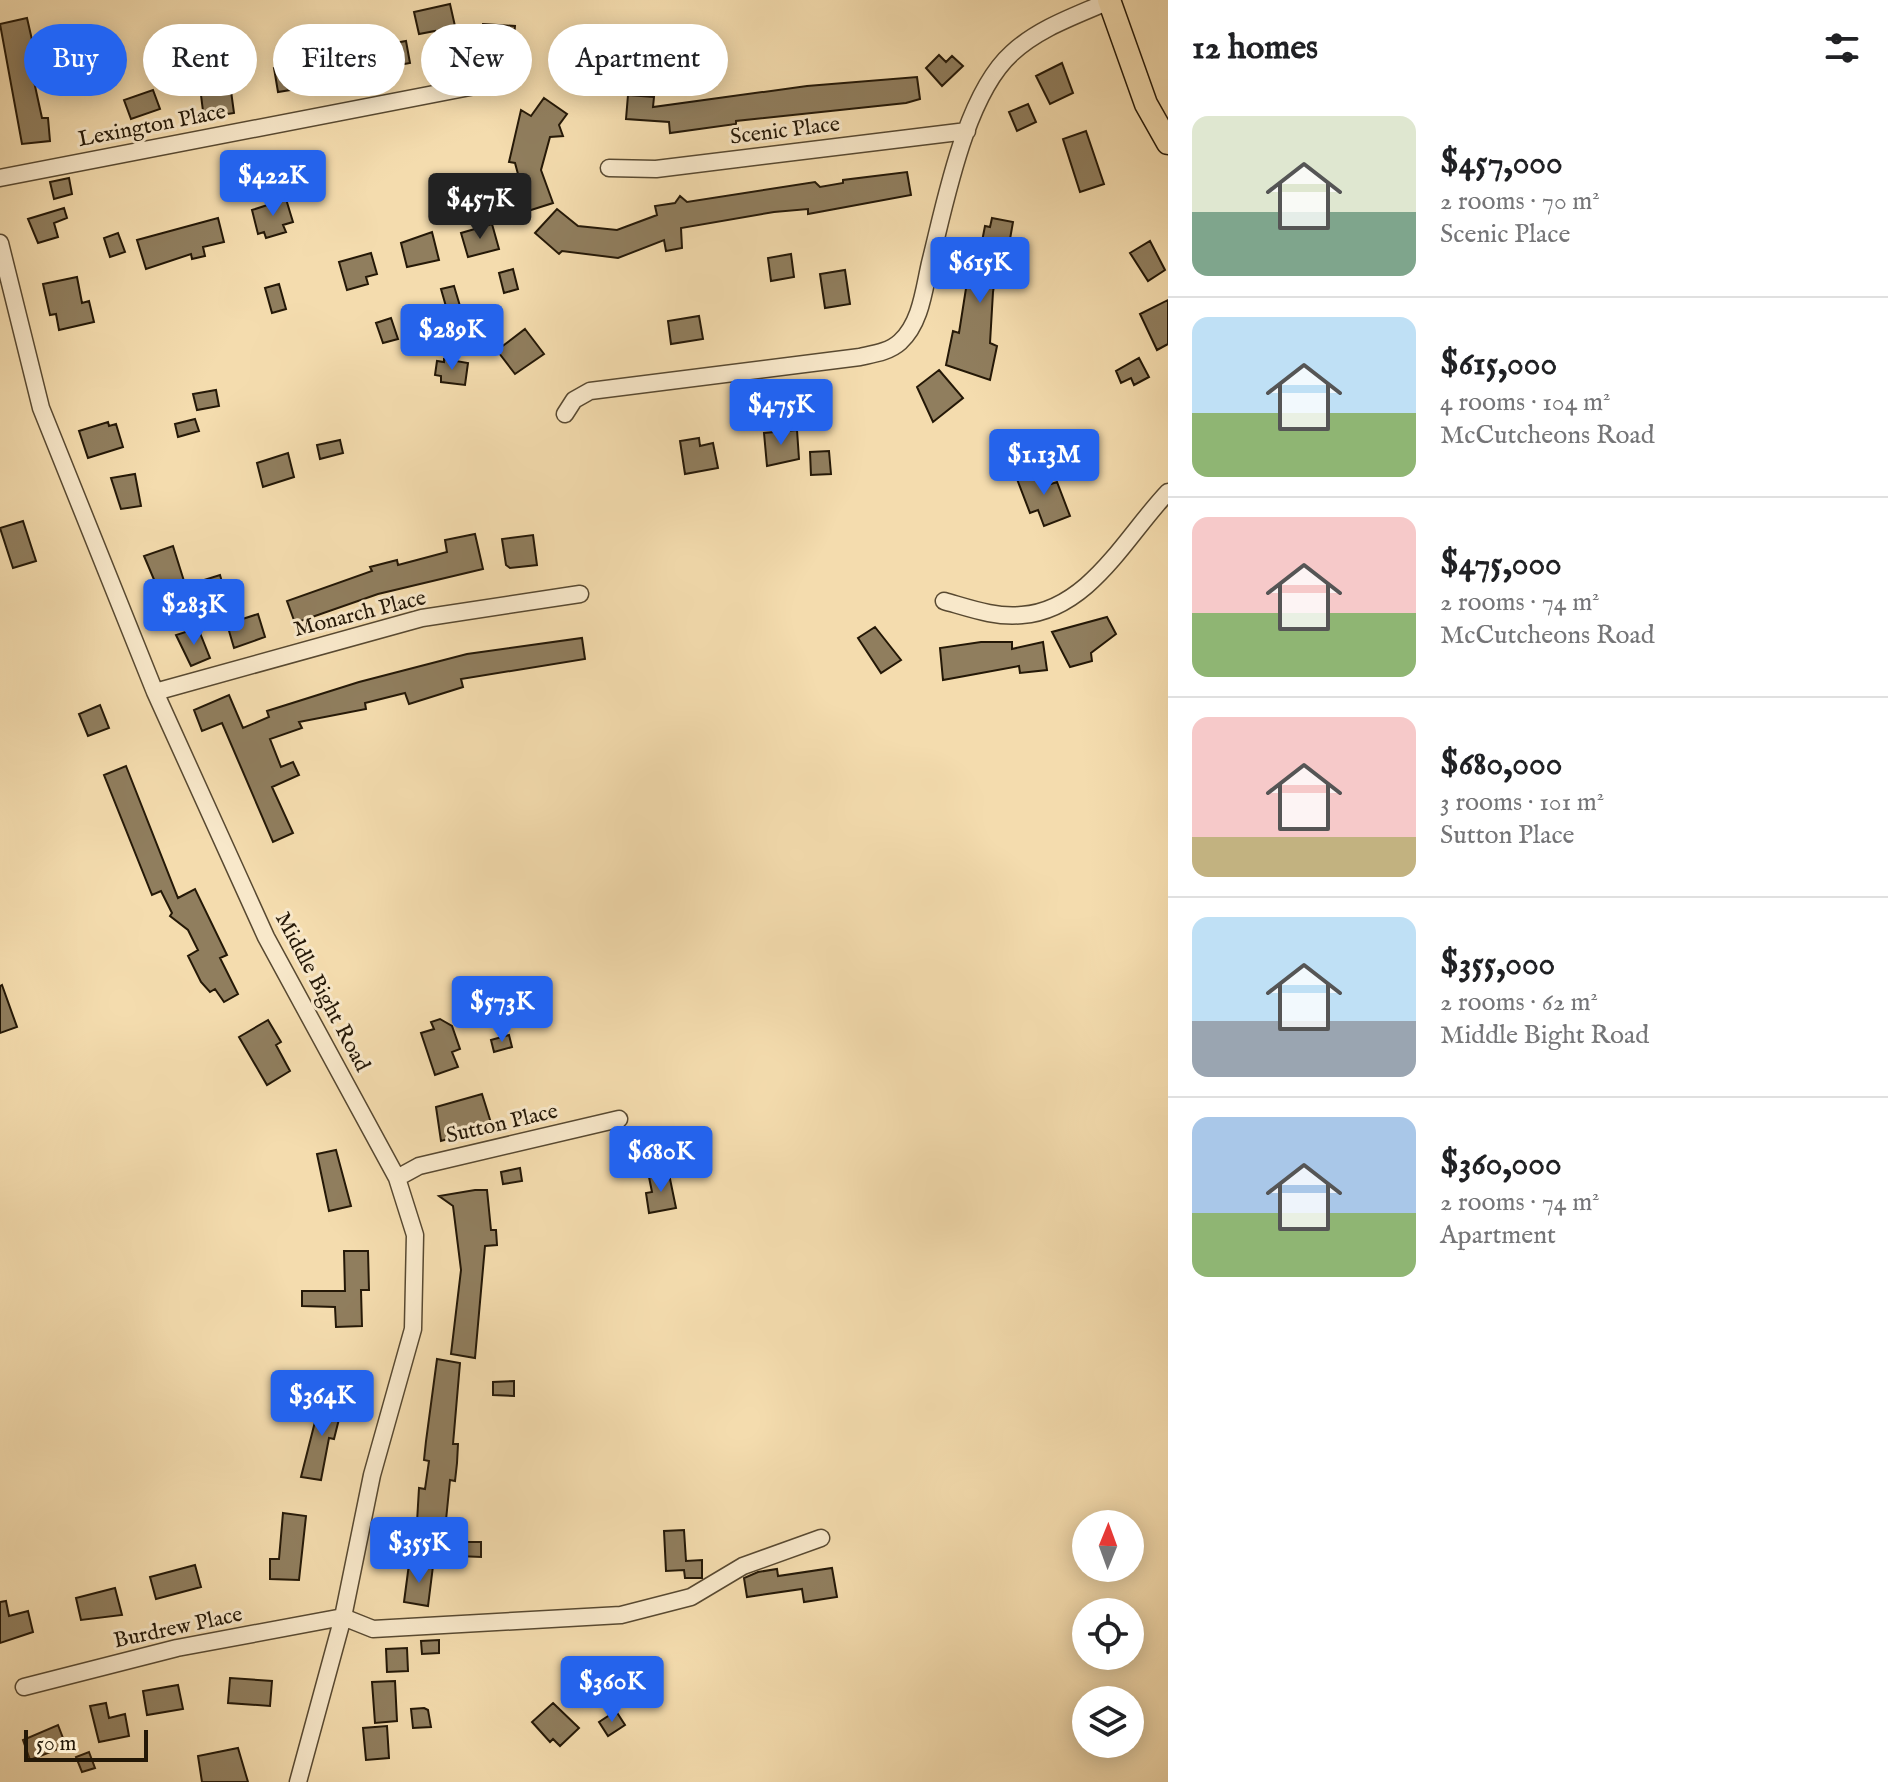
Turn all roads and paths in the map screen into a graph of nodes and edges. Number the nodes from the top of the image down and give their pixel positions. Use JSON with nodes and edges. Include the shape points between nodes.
{"nodes":[{"id":1,"x":1109,"y":1,"type":"edge"},
{"id":2,"x":424,"y":96,"type":"edge"},
{"id":3,"x":967,"y":131,"type":"junction"},
{"id":4,"x":1168,"y":143,"type":"edge"},
{"id":5,"x":609,"y":168,"type":"dead end"},
{"id":6,"x":0,"y":178,"type":"edge"},
{"id":7,"x":0,"y":243,"type":"edge"},
{"id":8,"x":565,"y":414,"type":"dead end"},
{"id":9,"x":1168,"y":492,"type":"edge"},
{"id":10,"x":580,"y":594,"type":"dead end"},
{"id":11,"x":944,"y":601,"type":"dead end"},
{"id":12,"x":155,"y":692,"type":"junction"},
{"id":13,"x":619,"y":1119,"type":"dead end"},
{"id":14,"x":397,"y":1178,"type":"junction"},
{"id":15,"x":821,"y":1538,"type":"dead end"},
{"id":16,"x":343,"y":1617,"type":"junction"},
{"id":17,"x":24,"y":1687,"type":"dead end"},
{"id":18,"x":298,"y":1782,"type":"edge"}],
"edges":[{"from":1,"to":3,"type":"street","via":[[1042,31],[1010,55]]},
{"from":1,"to":4,"type":"main road","via":[[1146,104]]},
{"from":2,"to":6,"type":"street","name":"Lexington Place"},
{"from":3,"to":5,"type":"street","name":"Scenic Place","via":[[656,169]]},
{"from":3,"to":8,"type":"street","via":[[919,310],[899,344],[860,357],[590,391],[574,400]]},
{"from":7,"to":12,"type":"street","name":"Middle Bight Road","via":[[41,408]]},
{"from":9,"to":11,"type":"street","via":[[1084,589],[1064,602],[1021,616]]},
{"from":10,"to":12,"type":"street","name":"Monarch Place","via":[[422,618]]},
{"from":12,"to":14,"type":"street","name":"Middle Bight Road","via":[[266,937]]},
{"from":13,"to":14,"type":"street","name":"Sutton Place","via":[[419,1166]]},
{"from":14,"to":16,"type":"street","name":"Middle Bight Road","via":[[415,1235],[413,1329],[372,1475]]},
{"from":15,"to":16,"type":"street","via":[[743,1566],[691,1597],[621,1615],[373,1629]]},
{"from":16,"to":17,"type":"street","name":"Burdrew Place","via":[[177,1648]]},
{"from":16,"to":18,"type":"street","name":"Middle Bight Road"}]}
